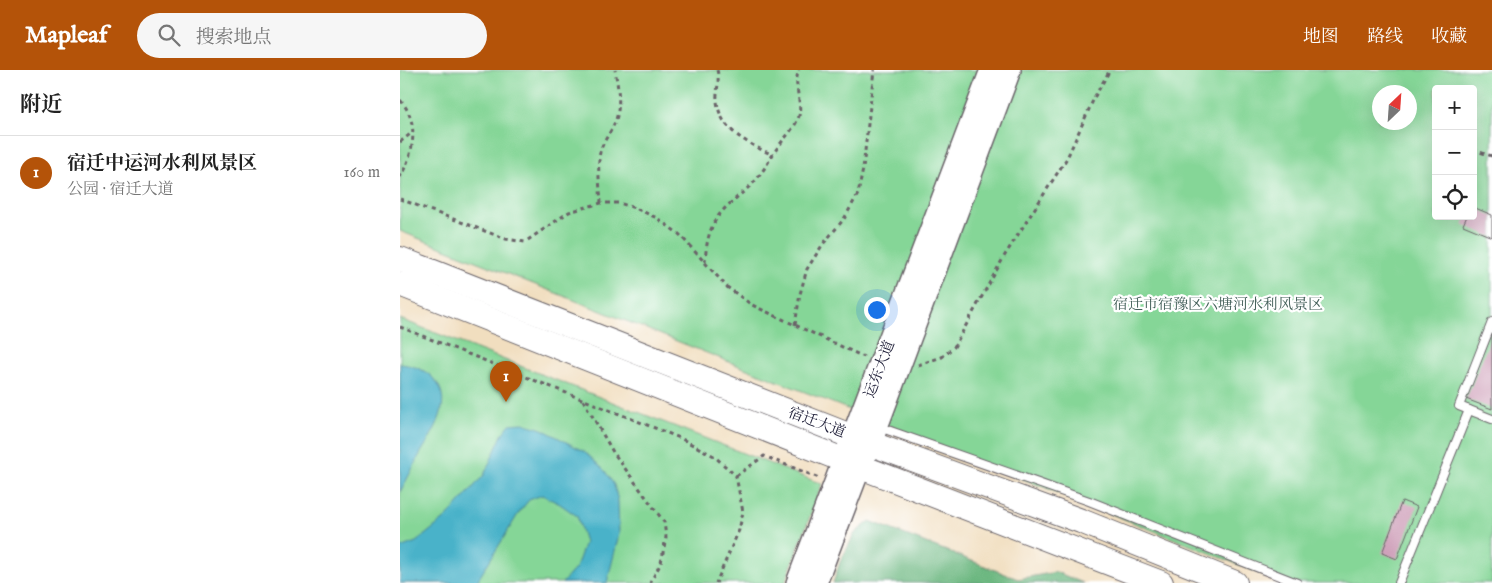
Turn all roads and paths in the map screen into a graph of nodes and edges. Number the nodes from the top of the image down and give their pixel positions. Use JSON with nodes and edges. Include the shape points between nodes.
{"nodes":[{"id":1,"x":615,"y":70,"type":"edge"},
{"id":2,"x":717,"y":70,"type":"edge"},
{"id":3,"x":799,"y":70,"type":"edge"},
{"id":4,"x":874,"y":70,"type":"edge"},
{"id":5,"x":991,"y":70,"type":"edge"},
{"id":6,"x":1010,"y":70,"type":"edge"},
{"id":7,"x":1110,"y":70,"type":"edge"},
{"id":8,"x":400,"y":100,"type":"edge"},
{"id":9,"x":413,"y":132,"type":"junction"},
{"id":10,"x":400,"y":142,"type":"edge"},
{"id":11,"x":1477,"y":151,"type":"edge"},
{"id":12,"x":773,"y":155,"type":"junction"},
{"id":13,"x":1492,"y":156,"type":"edge"},
{"id":14,"x":400,"y":177,"type":"edge"},
{"id":15,"x":400,"y":199,"type":"edge"},
{"id":16,"x":601,"y":203,"type":"junction"},
{"id":17,"x":400,"y":259,"type":"edge"},
{"id":18,"x":705,"y":263,"type":"junction"},
{"id":19,"x":400,"y":284,"type":"edge"},
{"id":20,"x":1492,"y":322,"type":"edge"},
{"id":21,"x":795,"y":325,"type":"junction"},
{"id":22,"x":400,"y":326,"type":"edge"},
{"id":23,"x":889,"y":368,"type":"junction"},
{"id":24,"x":583,"y":400,"type":"junction"},
{"id":25,"x":1469,"y":410,"type":"junction"},
{"id":26,"x":1492,"y":419,"type":"edge"},
{"id":27,"x":867,"y":435,"type":"junction"},
{"id":28,"x":852,"y":463,"type":"junction"},
{"id":29,"x":736,"y":476,"type":"junction"},
{"id":30,"x":834,"y":484,"type":"junction"},
{"id":31,"x":650,"y":583,"type":"edge"},
{"id":32,"x":716,"y":583,"type":"edge"},
{"id":33,"x":797,"y":583,"type":"edge"},
{"id":34,"x":816,"y":583,"type":"edge"},
{"id":35,"x":1161,"y":583,"type":"edge"},
{"id":36,"x":1235,"y":583,"type":"edge"},
{"id":37,"x":1297,"y":583,"type":"edge"},
{"id":38,"x":1399,"y":583,"type":"edge"}],
"edges":[{"from":1,"to":16,"type":"path","via":[[619,102],[615,124],[600,152]]},
{"from":2,"to":12,"type":"path","via":[[717,100],[720,114],[729,128],[741,139]]},
{"from":3,"to":12,"type":"path","via":[[796,86],[799,116]]},
{"from":4,"to":21,"type":"path","via":[[858,194],[807,269]]},
{"from":5,"to":23,"type":"main road","name":"运东大道"},
{"from":6,"to":23,"type":"main road","name":"运东大道"},
{"from":7,"to":23,"type":"path","via":[[1067,158],[1005,255],[954,347],[942,357]]},
{"from":8,"to":9,"type":"path","via":[[410,114]]},
{"from":9,"to":10,"type":"path"},
{"from":9,"to":14,"type":"path","via":[[410,152]]},
{"from":11,"to":13,"type":"path"},
{"from":12,"to":18,"type":"path","via":[[756,180],[727,206],[713,224]]},
{"from":15,"to":16,"type":"path","via":[[506,239],[525,242],[569,212]]},
{"from":16,"to":18,"type":"path","via":[[619,203],[657,218],[679,234]]},
{"from":17,"to":27,"type":"main road","name":"宿迁大道"},
{"from":18,"to":21,"type":"path","via":[[727,287],[752,305]]},
{"from":19,"to":28,"type":"main road","name":"宿迁大道"},
{"from":20,"to":25,"type":"lane","via":[[1459,406]]},
{"from":21,"to":23,"type":"path"},
{"from":22,"to":24,"type":"path"},
{"from":23,"to":27,"type":"main road","name":"运东大道"},
{"from":24,"to":29,"type":"path","via":[[680,438],[714,456]]},
{"from":24,"to":31,"type":"path","via":[[613,452],[664,522],[666,537],[660,563]]},
{"from":25,"to":26,"type":"lane"},
{"from":25,"to":38,"type":"lane"},
{"from":27,"to":28,"type":"main road","name":"运东大道"},
{"from":27,"to":36,"type":"main road","name":"宿迁大道"},
{"from":27,"to":37,"type":"lane","via":[[1089,501]]},
{"from":28,"to":30,"type":"main road","name":"运东大道"},
{"from":28,"to":34,"type":"main road","name":"运东大道"},
{"from":28,"to":35,"type":"main road","name":"宿迁大道"},
{"from":29,"to":30,"type":"path","via":[[764,456]]},
{"from":29,"to":32,"type":"path","via":[[742,512],[740,530]]},
{"from":30,"to":33,"type":"main road","name":"运东大道"}]}
